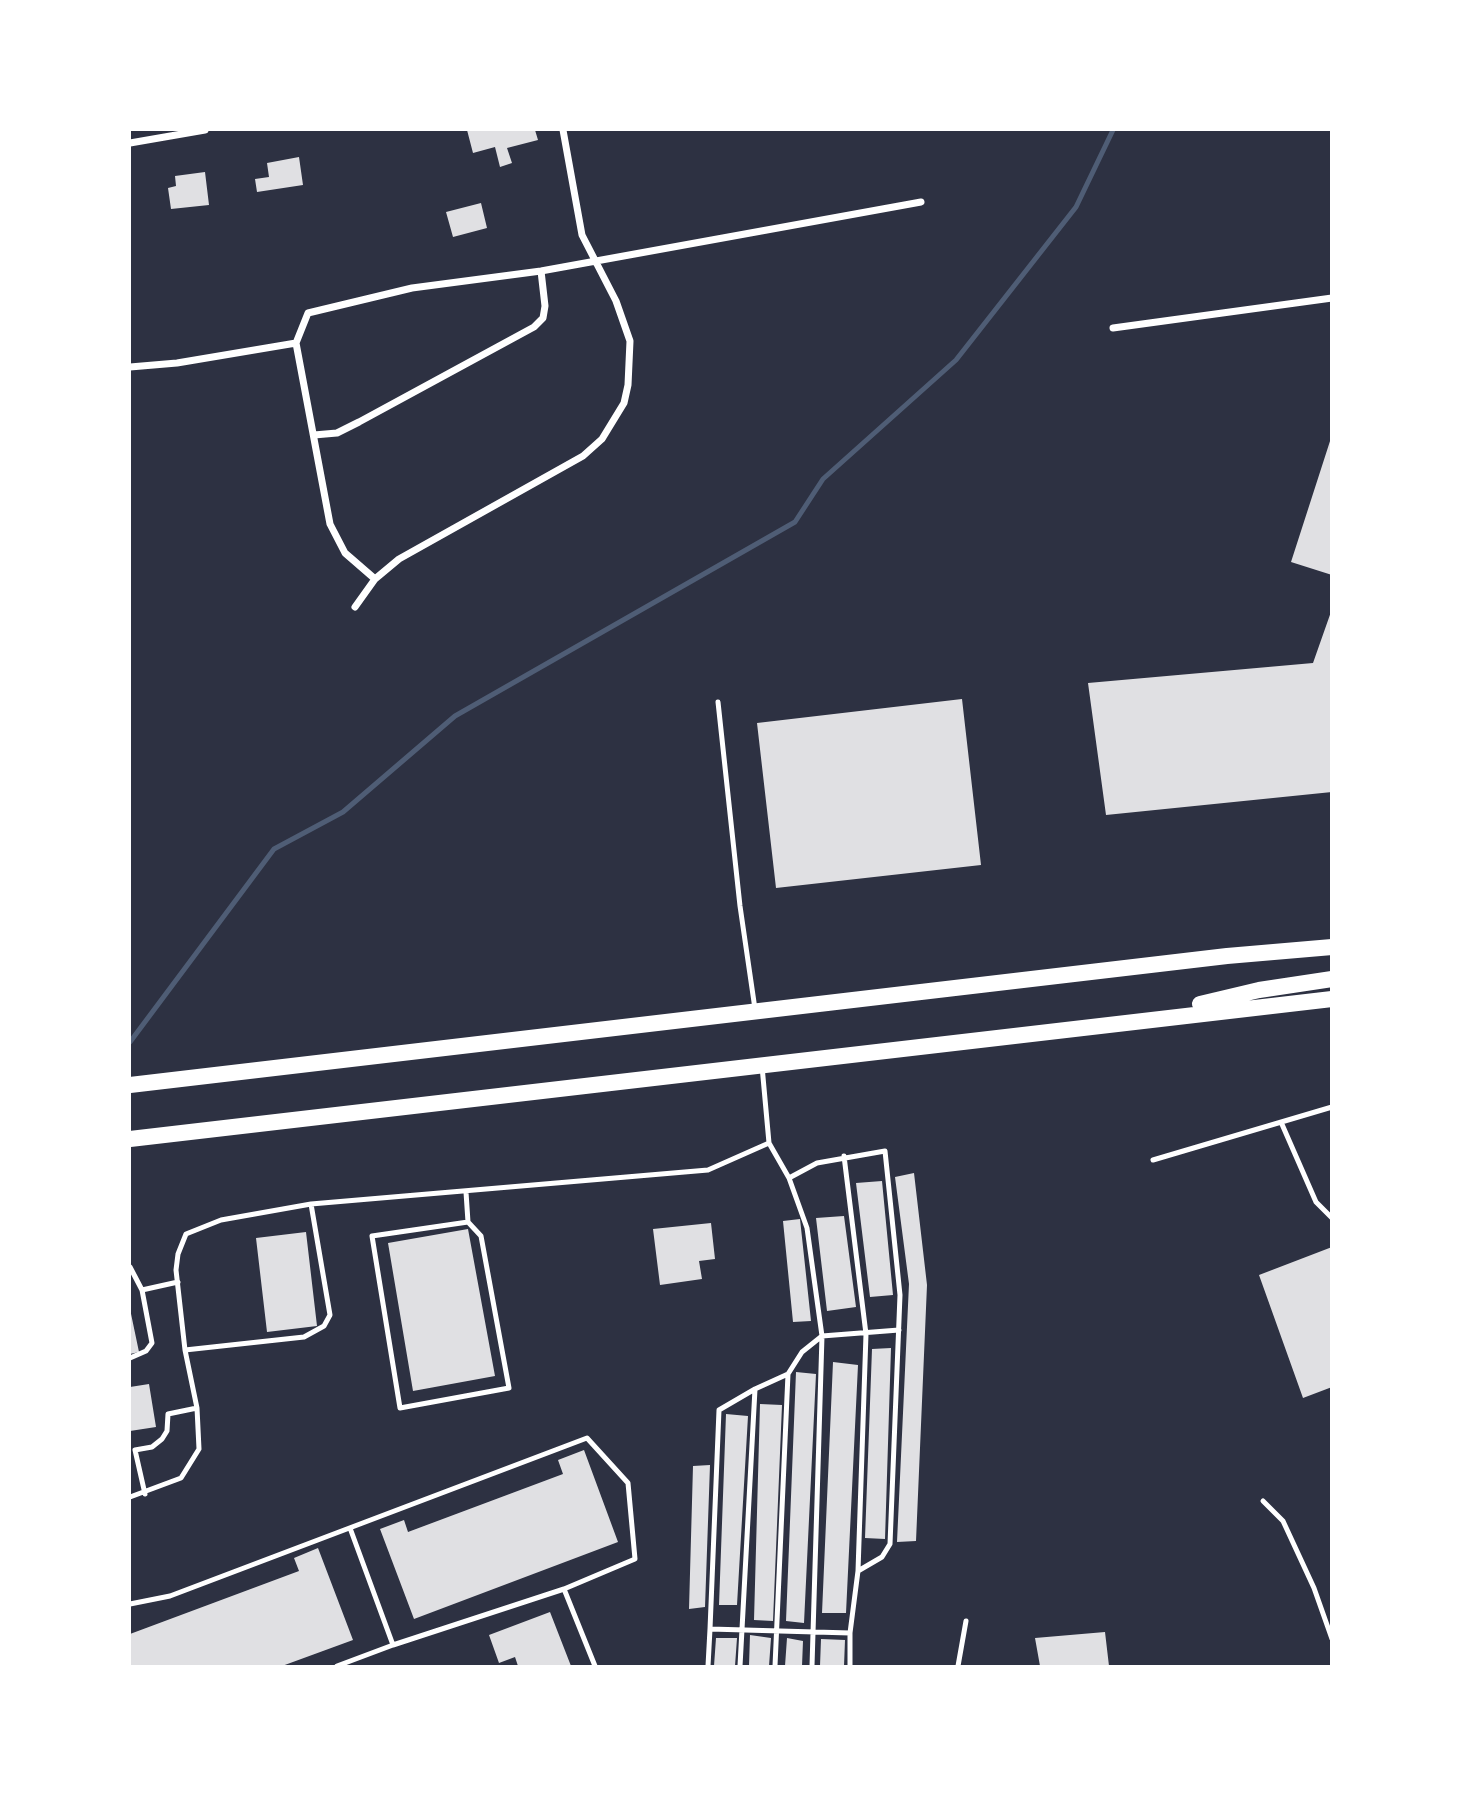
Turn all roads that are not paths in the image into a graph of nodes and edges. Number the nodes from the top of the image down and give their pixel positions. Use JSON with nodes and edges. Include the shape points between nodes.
{"nodes":[{"id":1,"x":205,"y":130,"type":"edge"},
{"id":2,"x":563,"y":130,"type":"edge"},
{"id":3,"x":130,"y":143,"type":"edge"},
{"id":4,"x":921,"y":202,"type":"dead end"},
{"id":5,"x":593,"y":260,"type":"junction"},
{"id":6,"x":541,"y":271,"type":"junction"},
{"id":7,"x":1332,"y":298,"type":"edge"},
{"id":8,"x":1113,"y":328,"type":"dead end"},
{"id":9,"x":296,"y":344,"type":"junction"},
{"id":10,"x":130,"y":367,"type":"edge"},
{"id":11,"x":314,"y":435,"type":"junction"},
{"id":12,"x":375,"y":579,"type":"junction"},
{"id":13,"x":355,"y":607,"type":"dead end"},
{"id":14,"x":718,"y":702,"type":"dead end"},
{"id":15,"x":1332,"y":947,"type":"edge"},
{"id":16,"x":1332,"y":979,"type":"edge"},
{"id":17,"x":1332,"y":999,"type":"edge"},
{"id":18,"x":756,"y":1012,"type":"junction"},
{"id":19,"x":1126,"y":1022,"type":"junction"},
{"id":20,"x":761,"y":1063,"type":"junction"},
{"id":21,"x":130,"y":1085,"type":"edge"},
{"id":22,"x":1332,"y":1107,"type":"edge"},
{"id":23,"x":1281,"y":1122,"type":"junction"},
{"id":24,"x":130,"y":1139,"type":"edge"},
{"id":25,"x":769,"y":1143,"type":"junction"},
{"id":26,"x":844,"y":1156,"type":"junction"},
{"id":27,"x":1153,"y":1160,"type":"dead end"},
{"id":28,"x":789,"y":1178,"type":"junction"},
{"id":29,"x":466,"y":1192,"type":"junction"},
{"id":30,"x":311,"y":1204,"type":"junction"},
{"id":31,"x":1332,"y":1218,"type":"edge"},
{"id":32,"x":468,"y":1222,"type":"junction"},
{"id":33,"x":130,"y":1267,"type":"edge"},
{"id":34,"x":130,"y":1275,"type":"edge"},
{"id":35,"x":178,"y":1282,"type":"junction"},
{"id":36,"x":142,"y":1290,"type":"junction"},
{"id":37,"x":898,"y":1330,"type":"junction"},
{"id":38,"x":866,"y":1334,"type":"junction"},
{"id":39,"x":822,"y":1336,"type":"junction"},
{"id":40,"x":185,"y":1350,"type":"junction"},
{"id":41,"x":130,"y":1358,"type":"edge"},
{"id":42,"x":788,"y":1374,"type":"junction"},
{"id":43,"x":755,"y":1389,"type":"junction"},
{"id":44,"x":197,"y":1408,"type":"junction"},
{"id":45,"x":145,"y":1494,"type":"junction"},
{"id":46,"x":130,"y":1497,"type":"edge"},
{"id":47,"x":1264,"y":1501,"type":"dead end"},
{"id":48,"x":350,"y":1528,"type":"junction"},
{"id":49,"x":858,"y":1571,"type":"junction"},
{"id":50,"x":564,"y":1589,"type":"junction"},
{"id":51,"x":130,"y":1604,"type":"edge"},
{"id":52,"x":966,"y":1620,"type":"dead end"},
{"id":53,"x":710,"y":1629,"type":"junction"},
{"id":54,"x":741,"y":1630,"type":"junction"},
{"id":55,"x":776,"y":1632,"type":"junction"},
{"id":56,"x":813,"y":1633,"type":"junction"},
{"id":57,"x":850,"y":1633,"type":"junction"},
{"id":58,"x":1332,"y":1639,"type":"edge"},
{"id":59,"x":393,"y":1645,"type":"junction"},
{"id":60,"x":337,"y":1667,"type":"edge"},
{"id":61,"x":595,"y":1667,"type":"edge"},
{"id":62,"x":708,"y":1667,"type":"edge"},
{"id":63,"x":740,"y":1667,"type":"edge"},
{"id":64,"x":775,"y":1667,"type":"edge"},
{"id":65,"x":812,"y":1667,"type":"edge"},
{"id":66,"x":850,"y":1667,"type":"edge"},
{"id":67,"x":958,"y":1667,"type":"edge"}],
"edges":[{"from":1,"to":3,"type":"street"},
{"from":2,"to":5,"type":"street","via":[[582,235]]},
{"from":4,"to":5,"type":"street"},
{"from":5,"to":6,"type":"street"},
{"from":5,"to":12,"type":"street","via":[[616,301],[630,341],[628,385],[613,424],[583,456],[399,559]]},
{"from":6,"to":9,"type":"street","via":[[412,288],[308,313]]},
{"from":6,"to":11,"type":"street","via":[[545,306],[543,318],[534,327],[337,433]]},
{"from":7,"to":8,"type":"street"},
{"from":9,"to":10,"type":"street"},
{"from":9,"to":11,"type":"street"},
{"from":11,"to":12,"type":"street","via":[[330,524],[345,553]]},
{"from":12,"to":13,"type":"street"},
{"from":14,"to":18,"type":"lane"},
{"from":15,"to":18,"type":"main road"},
{"from":16,"to":19,"type":"main road","via":[[1259,990]]},
{"from":17,"to":19,"type":"main road"},
{"from":18,"to":21,"type":"main road"},
{"from":19,"to":20,"type":"main road"},
{"from":20,"to":24,"type":"main road"},
{"from":20,"to":25,"type":"lane"},
{"from":22,"to":23,"type":"lane"},
{"from":23,"to":27,"type":"lane"},
{"from":23,"to":31,"type":"lane","via":[[1316,1202]]},
{"from":25,"to":28,"type":"lane"},
{"from":25,"to":29,"type":"lane","via":[[708,1170]]},
{"from":26,"to":28,"type":"lane","via":[[817,1163]]},
{"from":26,"to":37,"type":"lane","via":[[885,1151],[900,1296]]},
{"from":26,"to":38,"type":"lane"},
{"from":28,"to":39,"type":"lane","via":[[807,1228]]},
{"from":29,"to":30,"type":"lane"},
{"from":29,"to":32,"type":"lane"},
{"from":30,"to":35,"type":"lane","via":[[221,1220],[186,1234],[177,1254]]},
{"from":30,"to":40,"type":"lane","via":[[330,1315],[324,1326],[304,1338]]},
{"from":32,"to":32,"type":"lane","via":[[372,1236],[400,1408],[509,1388],[481,1236]]},
{"from":33,"to":34,"type":"lane"},
{"from":34,"to":36,"type":"lane"},
{"from":35,"to":36,"type":"lane"},
{"from":35,"to":40,"type":"lane"},
{"from":36,"to":41,"type":"lane","via":[[152,1343]]},
{"from":37,"to":38,"type":"lane"},
{"from":37,"to":49,"type":"lane","via":[[890,1544],[882,1557]]},
{"from":38,"to":39,"type":"lane"},
{"from":38,"to":49,"type":"lane"},
{"from":39,"to":42,"type":"lane","via":[[802,1352]]},
{"from":39,"to":56,"type":"lane"},
{"from":40,"to":44,"type":"lane"},
{"from":42,"to":43,"type":"lane"},
{"from":42,"to":55,"type":"lane"},
{"from":43,"to":53,"type":"lane","via":[[719,1410]]},
{"from":43,"to":54,"type":"lane"},
{"from":44,"to":45,"type":"lane","via":[[199,1449],[181,1478]]},
{"from":44,"to":45,"type":"lane","via":[[167,1414],[162,1439],[152,1447],[135,1450]]},
{"from":45,"to":46,"type":"lane"},
{"from":47,"to":58,"type":"lane","via":[[1283,1521]]},
{"from":48,"to":50,"type":"lane","via":[[587,1438],[628,1483],[635,1559]]},
{"from":48,"to":51,"type":"lane","via":[[170,1596]]},
{"from":48,"to":59,"type":"lane"},
{"from":49,"to":57,"type":"lane"},
{"from":50,"to":59,"type":"lane"},
{"from":50,"to":61,"type":"lane"},
{"from":52,"to":67,"type":"lane"},
{"from":53,"to":54,"type":"lane"},
{"from":53,"to":62,"type":"lane"},
{"from":54,"to":55,"type":"lane"},
{"from":54,"to":63,"type":"lane"},
{"from":55,"to":56,"type":"lane"},
{"from":55,"to":64,"type":"lane"},
{"from":56,"to":57,"type":"lane"},
{"from":56,"to":65,"type":"lane"},
{"from":57,"to":66,"type":"lane"},
{"from":59,"to":60,"type":"lane"}]}
